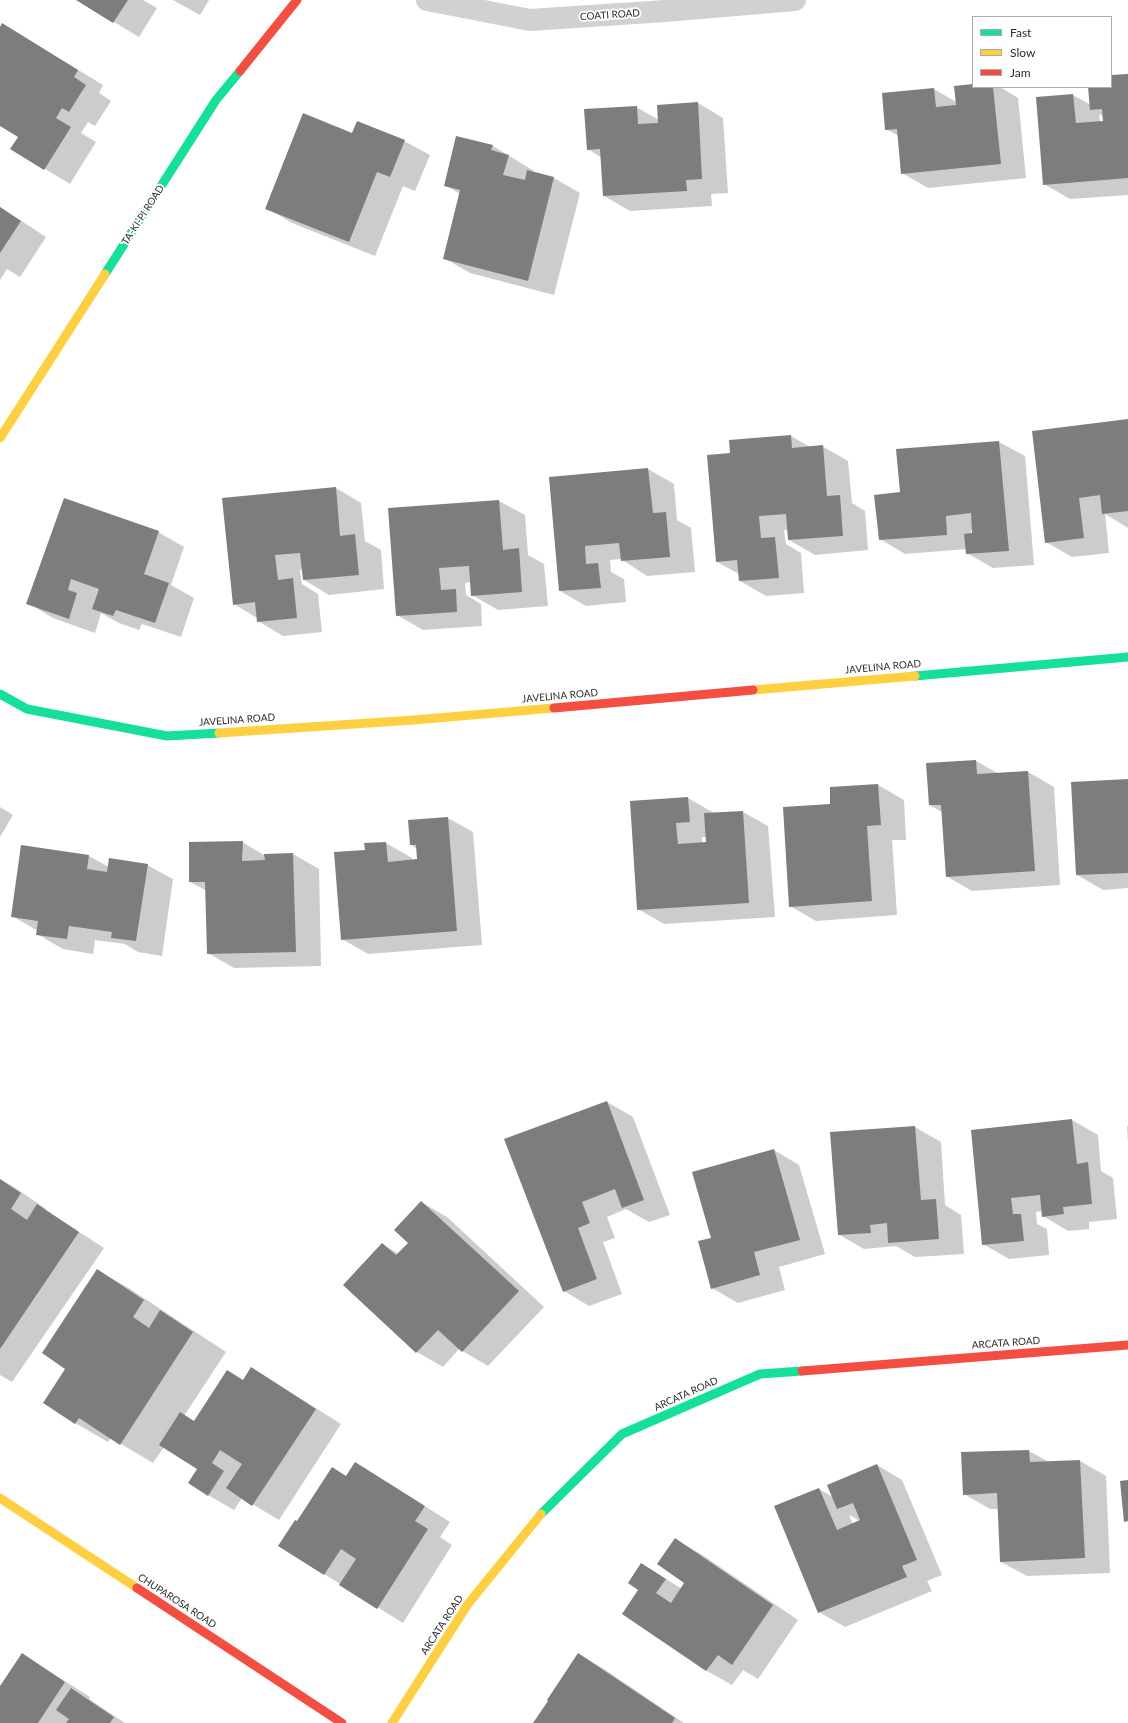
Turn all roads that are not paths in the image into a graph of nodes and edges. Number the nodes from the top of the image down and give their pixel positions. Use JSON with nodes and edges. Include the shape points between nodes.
{"nodes":[{"id":1,"x":297,"y":0,"type":"edge"},
{"id":2,"x":427,"y":0,"type":"edge"},
{"id":3,"x":795,"y":0,"type":"edge"},
{"id":4,"x":665,"y":6,"type":"edge"},
{"id":5,"x":0,"y":438,"type":"edge"},
{"id":6,"x":1128,"y":657,"type":"edge"},
{"id":7,"x":0,"y":694,"type":"edge"},
{"id":8,"x":1128,"y":1345,"type":"edge"},
{"id":9,"x":0,"y":1498,"type":"edge"},
{"id":10,"x":342,"y":1723,"type":"edge"},
{"id":11,"x":392,"y":1723,"type":"edge"}],
"edges":[{"from":1,"to":5,"type":"street","name":"TA-KI-PI ROAD","via":[[216,100]]},
{"from":2,"to":4,"type":"street","name":"COATI ROAD","via":[[530,20]]},
{"from":3,"to":4,"type":"street","name":"COATI ROAD"},
{"from":6,"to":7,"type":"street","name":"JAVELINA ROAD","via":[[414,720],[166,736],[27,709]]},
{"from":8,"to":11,"type":"street","name":"ARCATA ROAD","via":[[760,1374],[622,1434],[541,1514],[468,1604]]},
{"from":9,"to":10,"type":"street","name":"CHUPAROSA ROAD"}]}
